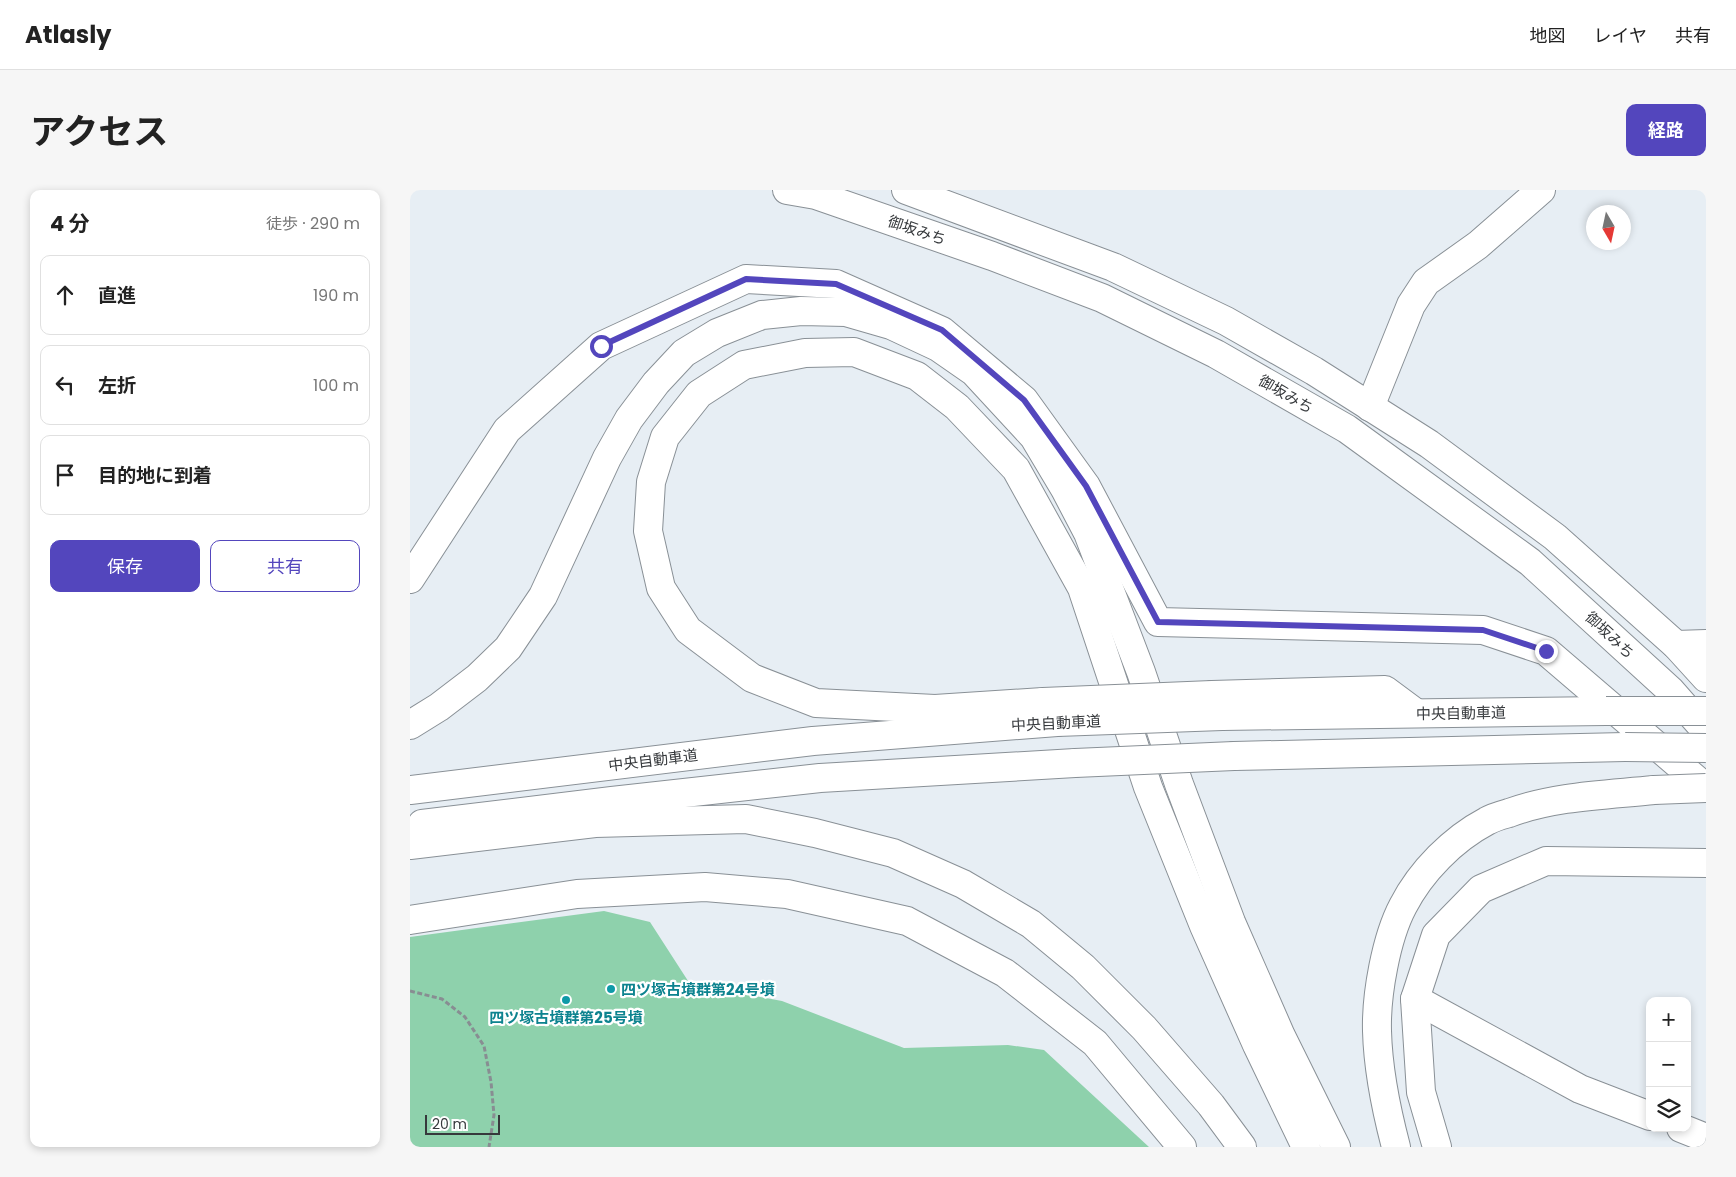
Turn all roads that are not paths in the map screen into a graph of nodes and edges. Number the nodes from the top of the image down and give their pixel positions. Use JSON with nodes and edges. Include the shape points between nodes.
{"nodes":[{"id":1,"x":787,"y":190,"type":"edge"},
{"id":2,"x":906,"y":190,"type":"edge"},
{"id":3,"x":1541,"y":190,"type":"edge"},
{"id":4,"x":817,"y":193,"type":"edge"},
{"id":5,"x":1370,"y":407,"type":"junction"},
{"id":6,"x":410,"y":579,"type":"edge"},
{"id":7,"x":1706,"y":644,"type":"edge"},
{"id":8,"x":1676,"y":645,"type":"junction"},
{"id":9,"x":1706,"y":678,"type":"edge"},
{"id":10,"x":1706,"y":711,"type":"edge"},
{"id":11,"x":1050,"y":712,"type":"junction"},
{"id":12,"x":410,"y":725,"type":"edge"},
{"id":13,"x":1706,"y":731,"type":"edge"},
{"id":14,"x":1706,"y":748,"type":"edge"},
{"id":15,"x":1706,"y":788,"type":"edge"},
{"id":16,"x":410,"y":790,"type":"edge"},
{"id":17,"x":410,"y":826,"type":"edge"},
{"id":18,"x":410,"y":845,"type":"edge"},
{"id":19,"x":1706,"y":863,"type":"edge"},
{"id":20,"x":410,"y":920,"type":"edge"},
{"id":21,"x":1415,"y":999,"type":"junction"},
{"id":22,"x":1646,"y":1114,"type":"edge"},
{"id":23,"x":1691,"y":1132,"type":"edge"},
{"id":24,"x":1706,"y":1138,"type":"edge"},
{"id":25,"x":1182,"y":1147,"type":"edge"},
{"id":26,"x":1242,"y":1147,"type":"edge"},
{"id":27,"x":1306,"y":1147,"type":"edge"},
{"id":28,"x":1336,"y":1147,"type":"edge"},
{"id":29,"x":1396,"y":1147,"type":"edge"},
{"id":30,"x":1437,"y":1147,"type":"edge"}],
"edges":[{"from":1,"to":4,"type":"main road","name":"御坂みち"},
{"from":2,"to":5,"type":"main road","via":[[1113,266],[1226,321]]},
{"from":3,"to":5,"type":"main road","via":[[1478,245],[1426,282],[1411,305]]},
{"from":4,"to":13,"type":"main road","name":"御坂みち","via":[[1102,298],[1216,354],[1347,430],[1530,562],[1670,690]]},
{"from":5,"to":8,"type":"main road","via":[[1429,444],[1555,537]]},
{"from":6,"to":15,"type":"main road","via":[[507,430],[601,346],[746,279],[836,284],[942,330],[1024,400],[1086,486],[1158,622],[1483,630],[1546,651]]},
{"from":7,"to":8,"type":"main road"},
{"from":8,"to":9,"type":"main road"},
{"from":10,"to":11,"type":"main road","name":"中央自動車道","bridge":true,"via":[[1416,713],[1217,706]]},
{"from":11,"to":16,"type":"main road","name":"中央自動車道"},
{"from":11,"to":27,"type":"main road","via":[[816,703],[752,678],[688,630],[661,588],[648,531],[651,482],[666,437],[699,394],[744,365],[805,353],[854,352],[917,376],[958,407],[1016,469],[1082,588],[1148,787],[1200,917]]},
{"from":12,"to":28,"type":"main road","via":[[477,678],[508,648],[543,596],[607,458],[629,419],[684,353],[717,333],[762,316],[801,311],[846,312],[891,325],[938,347],[974,372],[1034,437],[1065,488],[1088,533],[1231,922],[1280,1036]]},
{"from":14,"to":17,"type":"main road","bridge":true,"via":[[1234,756],[820,778]]},
{"from":15,"to":29,"type":"main road","bridge":true,"via":[[1568,798],[1529,805],[1488,820],[1456,842],[1422,875],[1402,906],[1380,986],[1377,1031],[1389,1122]]},
{"from":18,"to":26,"type":"main road","via":[[595,823],[746,819],[893,853],[963,884],[1031,924],[1083,967],[1144,1028]]},
{"from":19,"to":21,"type":"main road","via":[[1546,861],[1481,889],[1436,935]]},
{"from":20,"to":25,"type":"main road","via":[[577,894],[704,887],[787,894],[907,921],[1005,973],[1095,1043]]},
{"from":21,"to":22,"type":"main road","via":[[1580,1089]]},
{"from":21,"to":30,"type":"main road","via":[[1421,1092]]},
{"from":23,"to":24,"type":"main road"}]}
